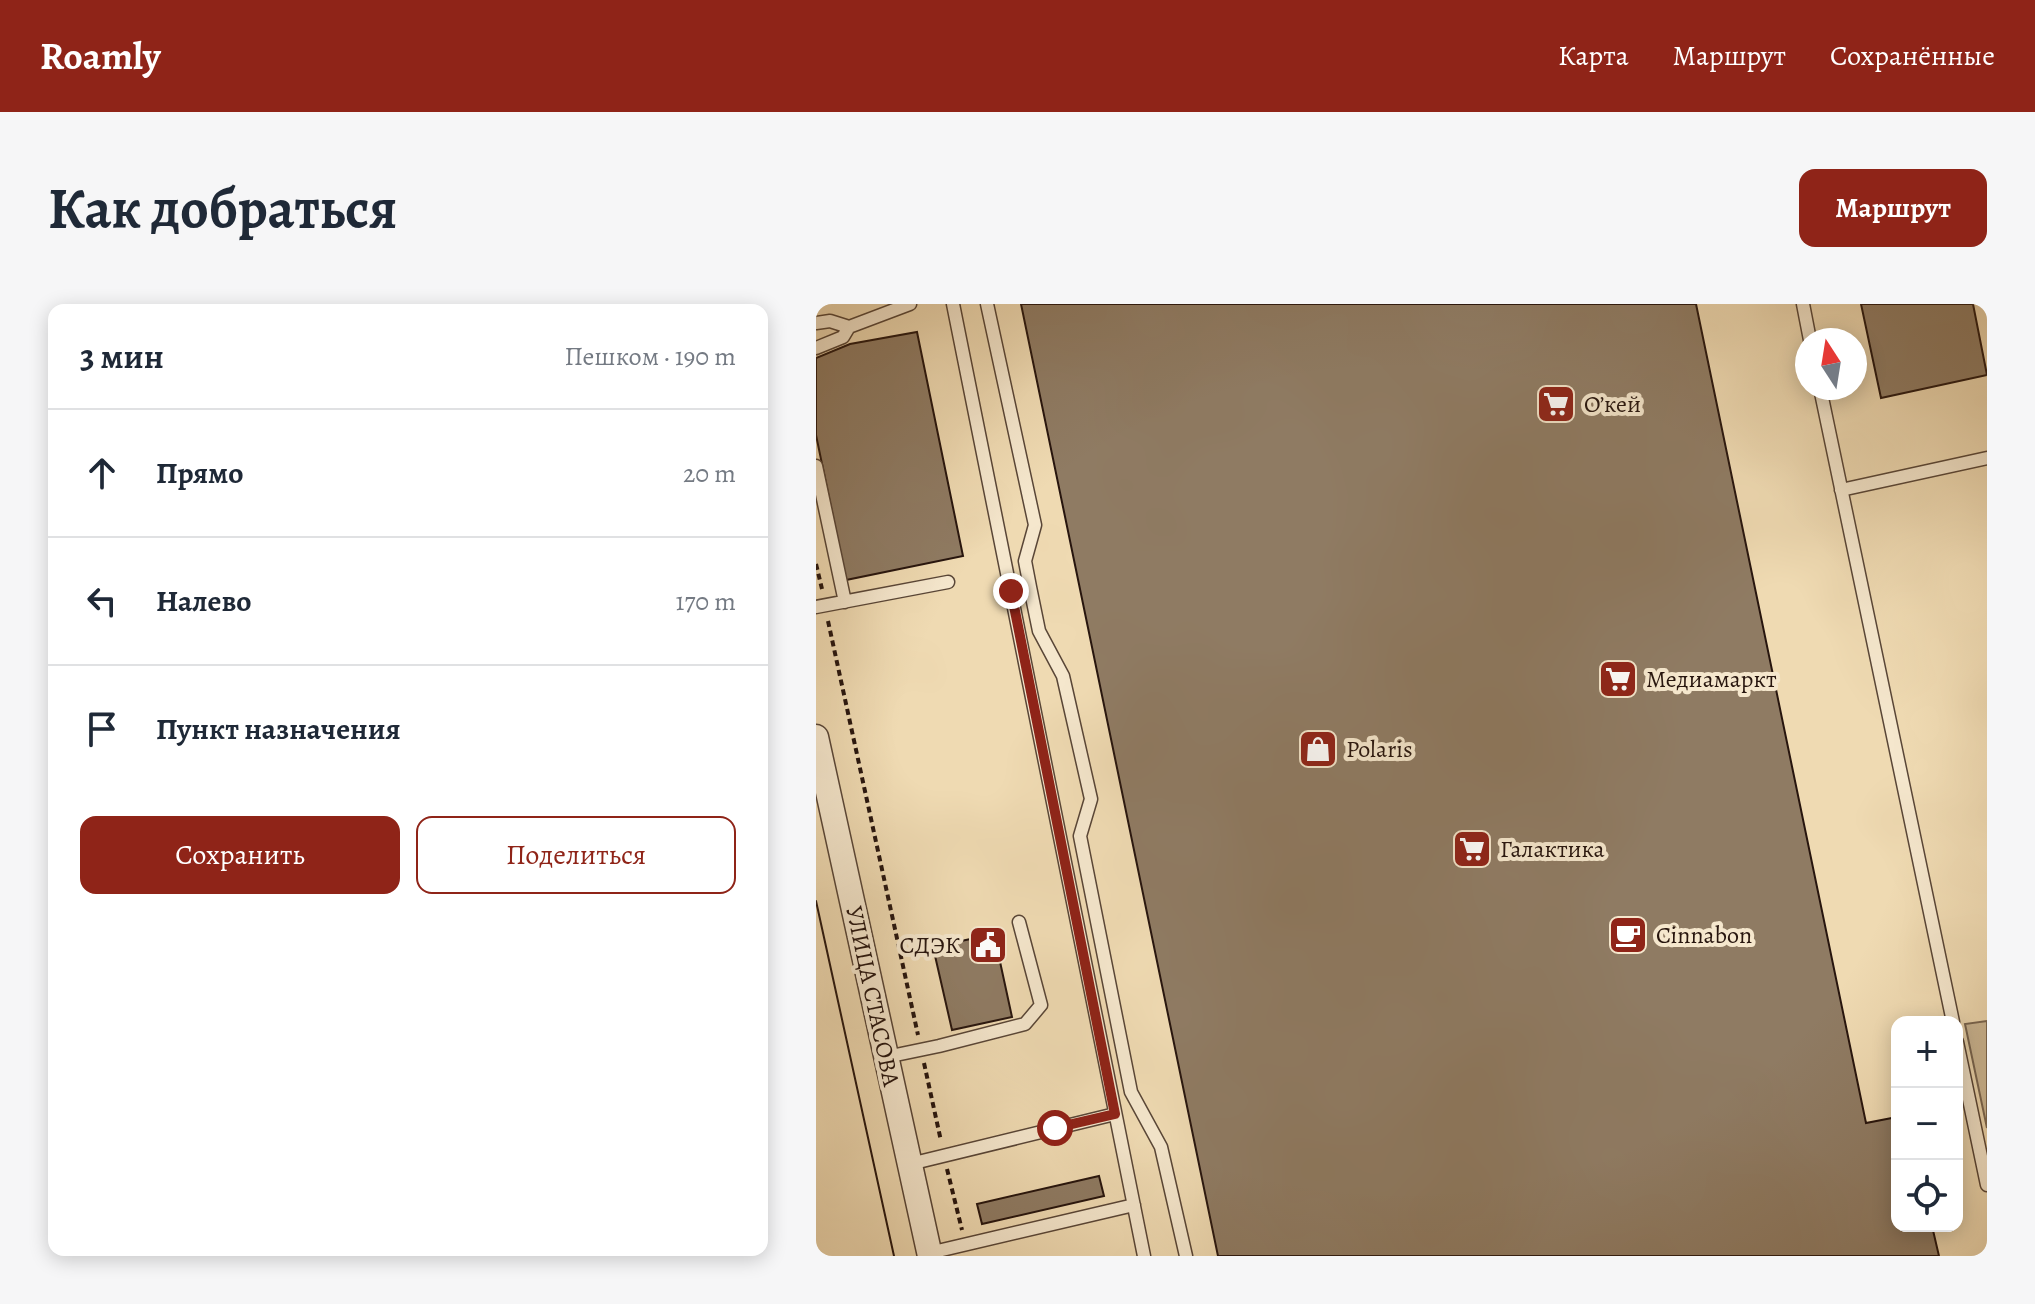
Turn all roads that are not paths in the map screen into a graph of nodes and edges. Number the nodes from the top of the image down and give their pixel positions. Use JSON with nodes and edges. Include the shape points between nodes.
{"nodes":[{"id":1,"x":910,"y":304,"type":"edge"},
{"id":2,"x":953,"y":304,"type":"edge"},
{"id":3,"x":987,"y":304,"type":"edge"},
{"id":4,"x":1803,"y":304,"type":"edge"},
{"id":5,"x":816,"y":323,"type":"edge"},
{"id":6,"x":849,"y":327,"type":"junction"},
{"id":7,"x":1808,"y":328,"type":"edge"},
{"id":8,"x":816,"y":348,"type":"edge"},
{"id":9,"x":1822,"y":400,"type":"edge"},
{"id":10,"x":1987,"y":458,"type":"edge"},
{"id":11,"x":816,"y":466,"type":"edge"},
{"id":12,"x":1841,"y":490,"type":"junction"},
{"id":13,"x":948,"y":582,"type":"dead end"},
{"id":14,"x":845,"y":602,"type":"junction"},
{"id":15,"x":820,"y":606,"type":"edge"},
{"id":16,"x":816,"y":737,"type":"edge"},
{"id":17,"x":1019,"y":922,"type":"dead end"},
{"id":18,"x":1952,"y":1016,"type":"edge"},
{"id":19,"x":886,"y":1057,"type":"junction"},
{"id":20,"x":1963,"y":1071,"type":"edge"},
{"id":21,"x":1115,"y":1114,"type":"junction"},
{"id":22,"x":910,"y":1164,"type":"junction"},
{"id":23,"x":1987,"y":1185,"type":"edge"},
{"id":24,"x":1134,"y":1205,"type":"junction"},
{"id":25,"x":930,"y":1254,"type":"edge"},
{"id":26,"x":1144,"y":1256,"type":"edge"},
{"id":27,"x":1186,"y":1256,"type":"edge"}],
"edges":[{"from":1,"to":6,"type":"lane"},
{"from":2,"to":21,"type":"lane"},
{"from":3,"to":27,"type":"lane","via":[[1035,525],[1025,561],[1036,617],[1063,676],[1091,799],[1080,836],[1131,1092],[1161,1147]]},
{"from":4,"to":7,"type":"lane"},
{"from":5,"to":6,"type":"lane"},
{"from":6,"to":8,"type":"lane","via":[[843,337]]},
{"from":9,"to":12,"type":"lane"},
{"from":10,"to":12,"type":"lane"},
{"from":11,"to":14,"type":"lane"},
{"from":12,"to":18,"type":"lane"},
{"from":13,"to":14,"type":"lane"},
{"from":14,"to":15,"type":"lane"},
{"from":16,"to":19,"type":"street","name":"УЛИЦА СТАСОВА"},
{"from":17,"to":19,"type":"lane","via":[[1041,1005],[1025,1024]]},
{"from":19,"to":22,"type":"street","name":"УЛИЦА СТАСОВА"},
{"from":20,"to":23,"type":"lane"},
{"from":21,"to":22,"type":"lane"},
{"from":21,"to":24,"type":"lane"},
{"from":22,"to":25,"type":"street","name":"УЛИЦА СТАСОВА"},
{"from":24,"to":25,"type":"lane"},
{"from":24,"to":26,"type":"lane"}]}
